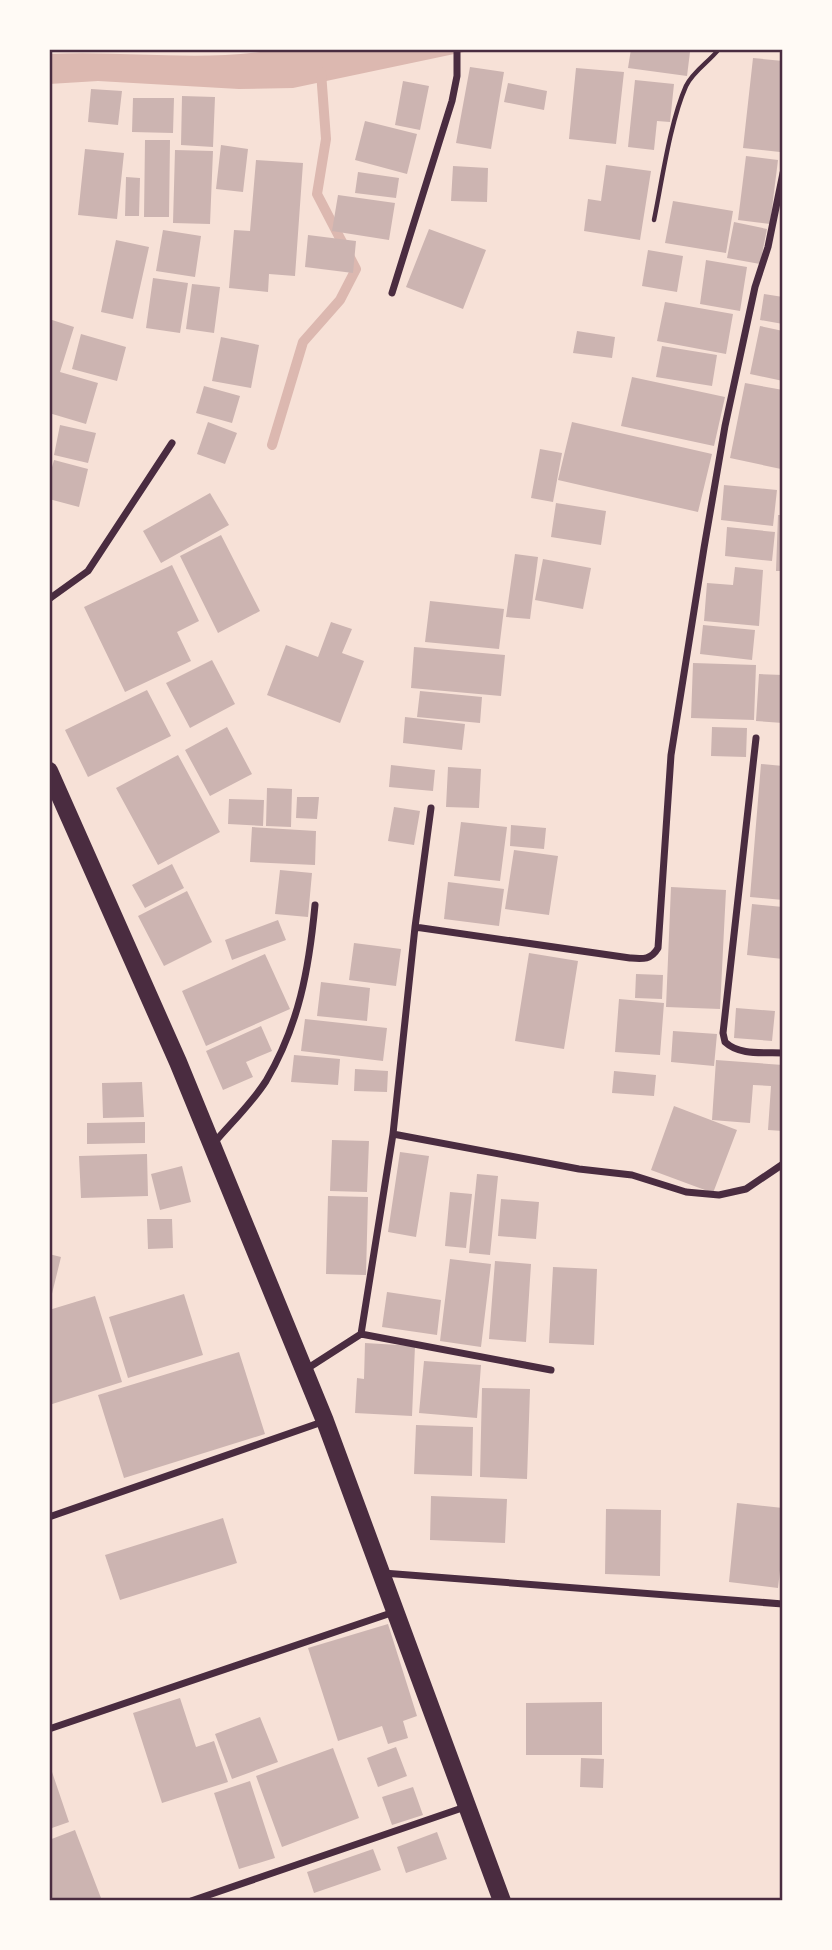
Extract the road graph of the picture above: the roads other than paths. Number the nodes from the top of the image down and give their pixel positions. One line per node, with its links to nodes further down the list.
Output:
1 (457, 49): 3 (street)
2 (783, 173): 10 (street)
3 (393, 293)
4 (172, 443): 5 (street)
5 (49, 600)
6 (757, 738): 11 (street)
7 (49, 771): 13 (main road)
8 (431, 808): 10 (street)
9 (315, 905): 13 (street)
10 (415, 927): 12 (street)
11 (783, 1053)
12 (393, 1134): 14 (street); 15 (street)
13 (212, 1147): 16 (main road)
14 (783, 1164)
15 (360, 1334): 16 (street); 17 (street)
16 (305, 1370): 18 (main road)
17 (551, 1370)
18 (326, 1421): 19 (street); 20 (main road)
19 (49, 1517)
20 (382, 1573): 21 (street); 22 (main road)
21 (783, 1604)
22 (395, 1611): 23 (street); 24 (main road)
23 (49, 1729)
24 (466, 1806): 25 (street); 26 (main road)
25 (191, 1901)
26 (502, 1901)

